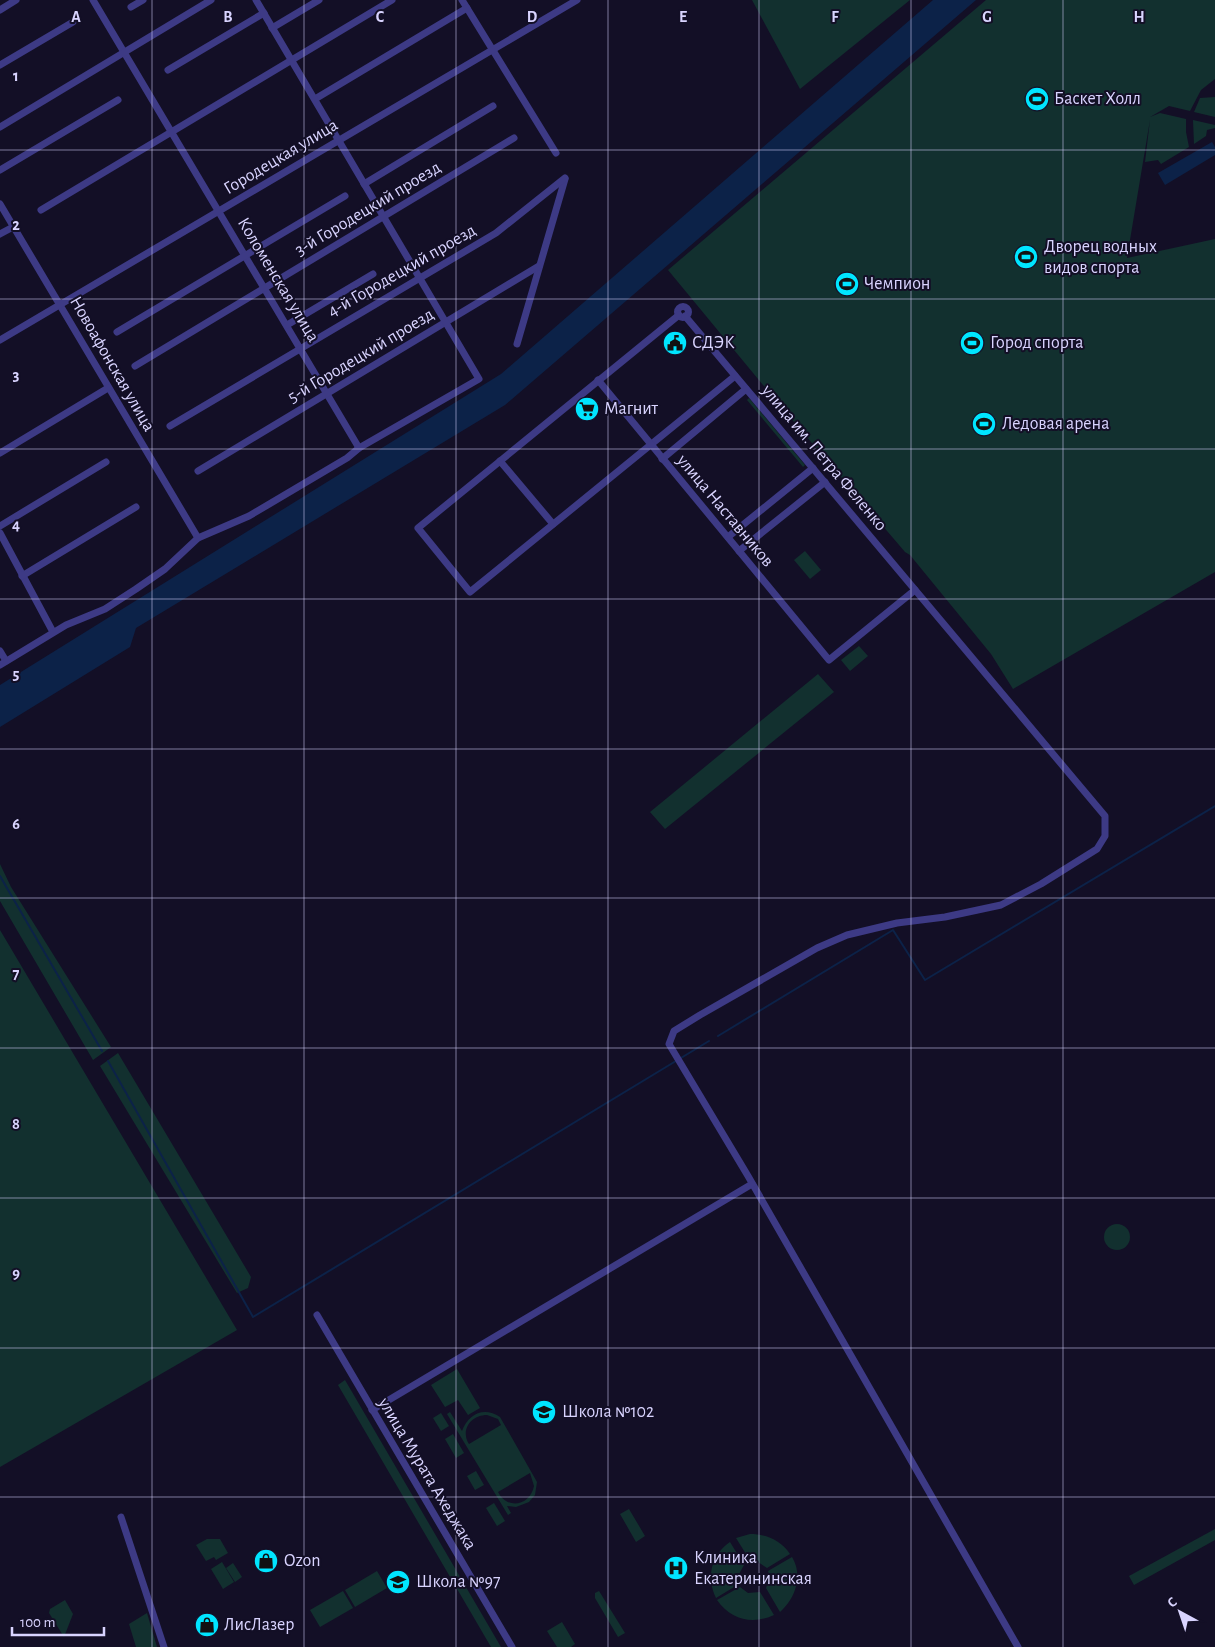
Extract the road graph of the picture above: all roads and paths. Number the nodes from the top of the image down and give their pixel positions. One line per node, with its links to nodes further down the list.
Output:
1 (16, 0): 12 (street)
2 (94, 0): 17 (street, Коломенская улица)
3 (143, 0): 10 (street)
4 (211, 0): 17 (street)
5 (256, 0): 13 (street)
6 (319, 0): 15 (street)
7 (392, 0): 18 (street)
8 (462, 0): 11 (street)
9 (577, 0): 16 (street, Городецкая улица)
10 (131, 7)
11 (467, 8): 16 (street); 22 (street)
12 (0, 10)
13 (264, 13): 15 (street); 20 (street)
14 (73, 22): 19 (street)
15 (272, 28): 18 (street)
16 (492, 50): 27 (street, Городецкая улица); 28 (street)
17 (124, 52): 24 (street); 25 (street, Коломенская улица)
18 (292, 60): 22 (street); 25 (street)
19 (0, 65)
20 (168, 70)
21 (118, 100): 29 (street)
22 (315, 100): 27 (street)
23 (493, 106): 30 (street)
24 (0, 127)
25 (172, 130): 33 (street); 34 (street, Коломенская улица)
26 (514, 138): 35 (street, 3-й Городецкий проезд)
27 (339, 141): 30 (street); 34 (street, Городецкая улица)
28 (556, 152)
29 (0, 170)
30 (364, 184): 35 (street)
31 (346, 196): 38 (street)
32 (0, 204): 36 (street, Новоафонская улица)
33 (41, 210)
34 (220, 211): 38 (street, Коломенская улица); 43 (street, Городецкая улица)
35 (384, 217): 41 (street); 42 (street, 3-й Городецкий проезд)
36 (13, 227): 37 (street); 43 (street, Новоафонская улица)
37 (0, 234)
38 (247, 256): 42 (street, Коломенская улица); 46 (street)
39 (540, 266): 41 (street, 4-й Городецкий проезд); 44 (street, 5-й Городецкий проезд); 48 (street)
40 (373, 274): 45 (street)
41 (419, 277): 44 (street); 49 (street, 4-й Городецкий проезд)
42 (266, 288): 45 (street, Коломенская улица); 50 (street, 3-й Городецкий проезд)
43 (60, 305): 47 (street, Городецкая улица); 53 (street, Новоафонская улица)
44 (446, 323): 55 (street, 5-й Городецкий проезд); 58 (street)
45 (288, 325): 49 (street, Коломенская улица)
46 (118, 332)
47 (0, 340)
48 (517, 344)
49 (301, 347): 55 (street, Коломенская улица); 56 (street, 4-й Городецкий проезд)
50 (134, 366)
51 (734, 376): 52 (street, улица им. Петра Феленко); 54 (street, улица им. Петра Феленко); 57 (street)
52 (598, 380): 57 (street, улица Наставников); 61 (street)
53 (108, 388): 59 (street); 71 (street, Новоафонская улица)
54 (746, 389): 60 (street); 63 (street, улица им. Петра Феленко)
55 (326, 393): 58 (street, Коломенская улица); 64 (street, 5-й Городецкий проезд)
56 (170, 426)
57 (650, 445): 60 (street, улица Наставников); 67 (street)
58 (359, 448): 71 (street)
59 (0, 453)
60 (662, 458): 70 (street, улица Наставников)
61 (500, 461): 67 (street); 67 (street)
62 (106, 462): 68 (street)
63 (813, 468): 65 (street, улица им. Петра Феленко); 70 (street)
64 (198, 471)
65 (825, 482): 72 (street); 74 (street, улица им. Петра Феленко)
66 (136, 507): 73 (street)
67 (552, 524)
68 (0, 526)
69 (0, 533): 73 (street)
70 (728, 537): 72 (street, улица Наставников)
71 (198, 538): 75 (street)
72 (739, 551): 74 (street, улица Наставников)
73 (22, 576): 75 (street)
74 (915, 590): 78 (street, улица им. Петра Феленко)
75 (54, 632): 77 (street)
76 (0, 651): 77 (street)
77 (3, 663)
78 (752, 1184): 80 (street); 84 (street)
79 (317, 1315): 80 (street, улица Мурата Ахеджака)
80 (372, 1410): 83 (street, улица Мурата Ахеджака)
81 (121, 1517): 82 (street)
82 (164, 1647)
83 (512, 1647)
84 (1018, 1647)

